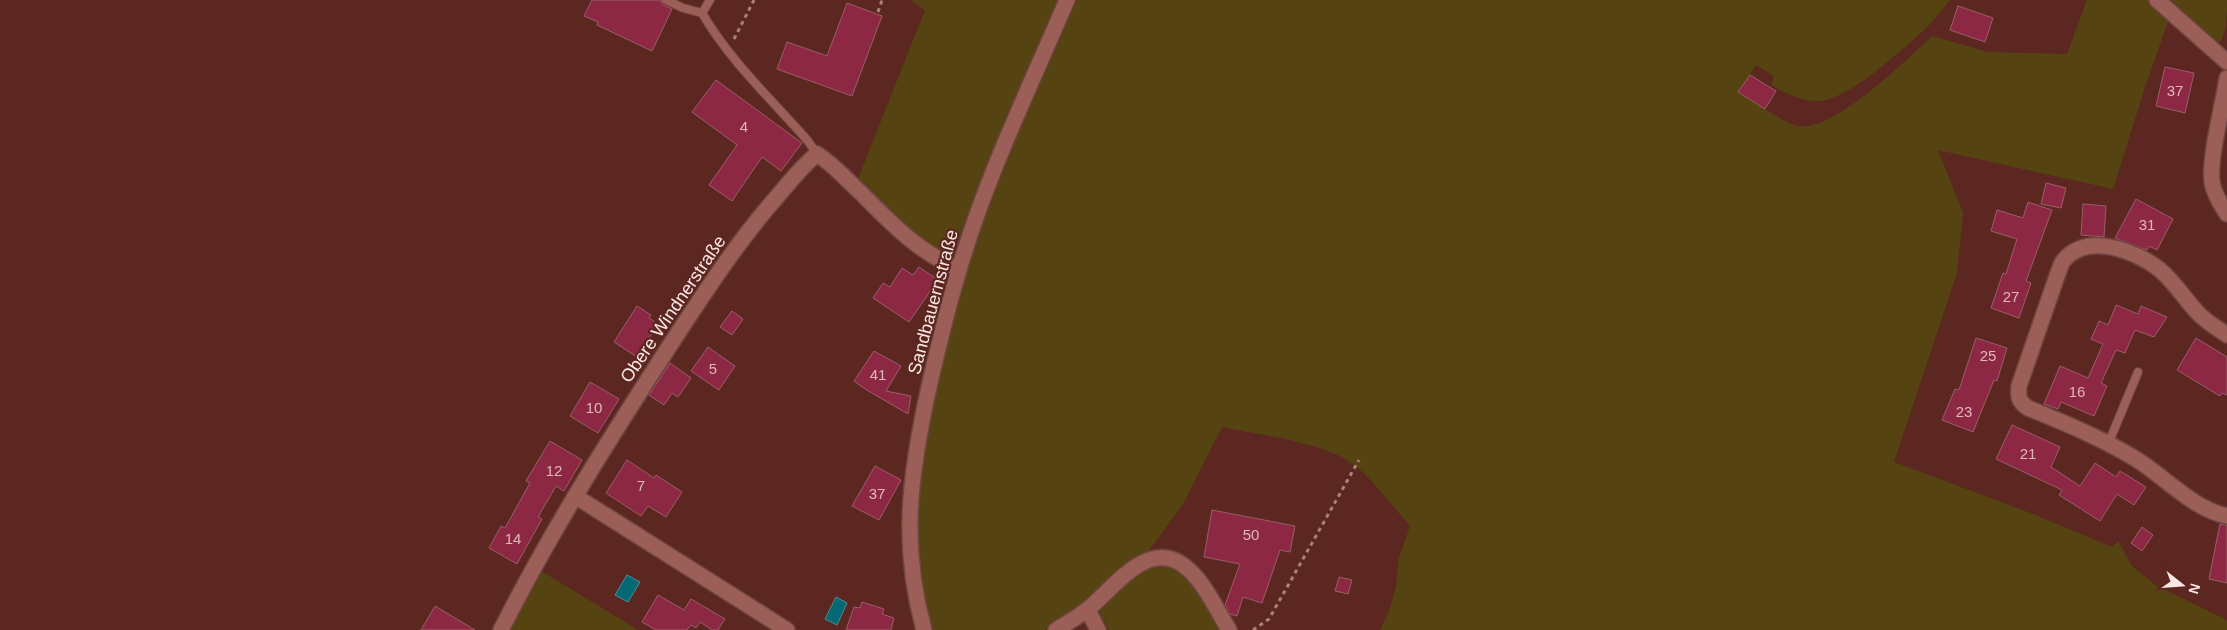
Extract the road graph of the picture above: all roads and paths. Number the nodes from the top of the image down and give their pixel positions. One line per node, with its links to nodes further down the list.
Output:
1 (666, 0): 8 (lane)
2 (710, 0): 8 (lane)
3 (754, 0): 9 (path)
4 (882, 0): 7 (path)
5 (1067, 0): 14 (street, Sandbauernstraße)
6 (2157, 0): 10 (street)
7 (878, 12)
8 (702, 14): 9 (lane)
9 (732, 57): 12 (lane)
10 (2227, 62)
11 (2227, 78): 13 (street)
12 (817, 154): 14 (street); 19 (street, Obere Windnerstraße)
13 (2227, 214)
14 (959, 269): 24 (street, Sandbauernstraße)
15 (2227, 335): 17 (street)
16 (2138, 372): 17 (lane)
17 (2109, 442): 20 (street)
18 (1360, 460): 28 (path)
19 (576, 496): 22 (street, Obere Windnerstraße); 23 (street)
20 (2227, 516)
21 (1088, 610): 25 (street); 26 (street); 27 (street)
22 (501, 630)
23 (787, 630)
24 (924, 630)
25 (1056, 630)
26 (1098, 630)
27 (1229, 630)
28 (1253, 630)

